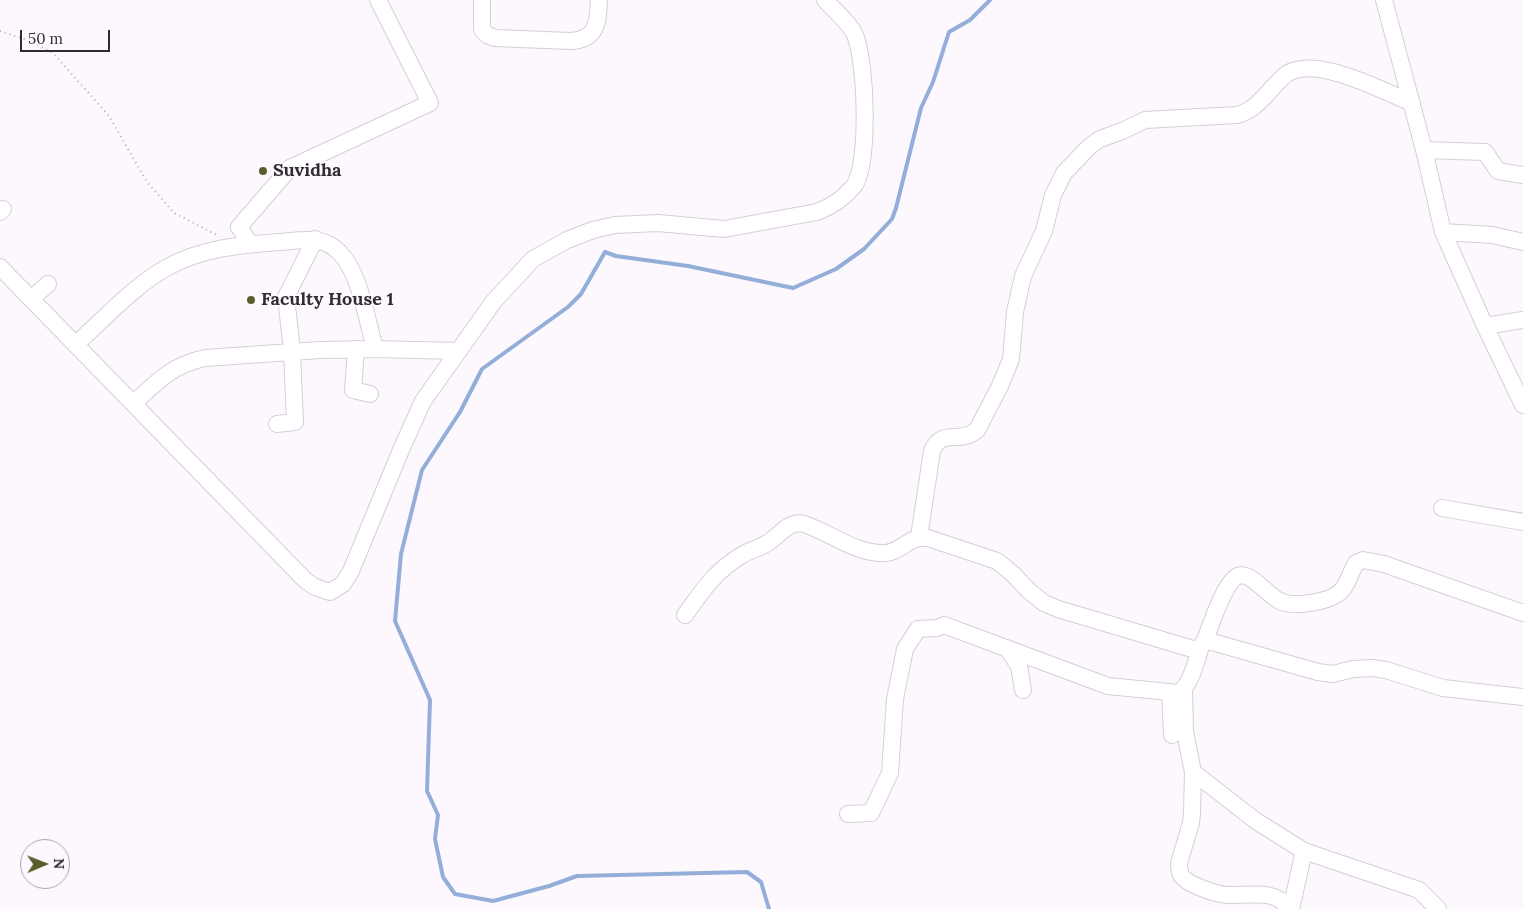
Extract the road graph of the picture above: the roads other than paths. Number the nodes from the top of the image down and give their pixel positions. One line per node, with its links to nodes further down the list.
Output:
1 (378, 0): 12 (street)
2 (482, 0): 3 (street)
3 (600, 0)
4 (825, 0): 21 (street)
5 (1384, 0): 6 (street)
6 (1412, 103): 7 (street); 29 (street)
7 (1424, 150): 8 (street); 9 (street)
8 (1523, 175)
9 (1443, 232): 11 (street); 17 (street)
10 (315, 239): 12 (street); 20 (street); 22 (street)
11 (1523, 242)
12 (243, 245): 18 (street)
13 (0, 267): 15 (street)
14 (48, 284): 15 (street)
15 (31, 299): 18 (street)
16 (1523, 320): 17 (street)
17 (1485, 326): 25 (street)
18 (76, 344): 24 (street)
19 (356, 349): 20 (street); 22 (street); 23 (street)
20 (375, 349): 21 (street)
21 (459, 350): 24 (street)
22 (292, 351): 24 (street); 26 (street)
23 (370, 394)
24 (134, 403)
25 (1523, 405)
26 (277, 424)
27 (1442, 508): 28 (street)
28 (1523, 522)
29 (919, 537): 31 (street); 32 (street)
30 (1523, 613): 32 (street)
31 (685, 615)
32 (1203, 643): 35 (street); 36 (street)
33 (1007, 648): 34 (street); 35 (street); 39 (street)
34 (1023, 690)
35 (1177, 691): 37 (street); 38 (street)
36 (1523, 697)
37 (1172, 735)
38 (1193, 772): 40 (street); 41 (street)
39 (848, 814)
40 (1304, 852): 41 (street); 42 (street)
41 (1290, 909)
42 (1438, 909)

